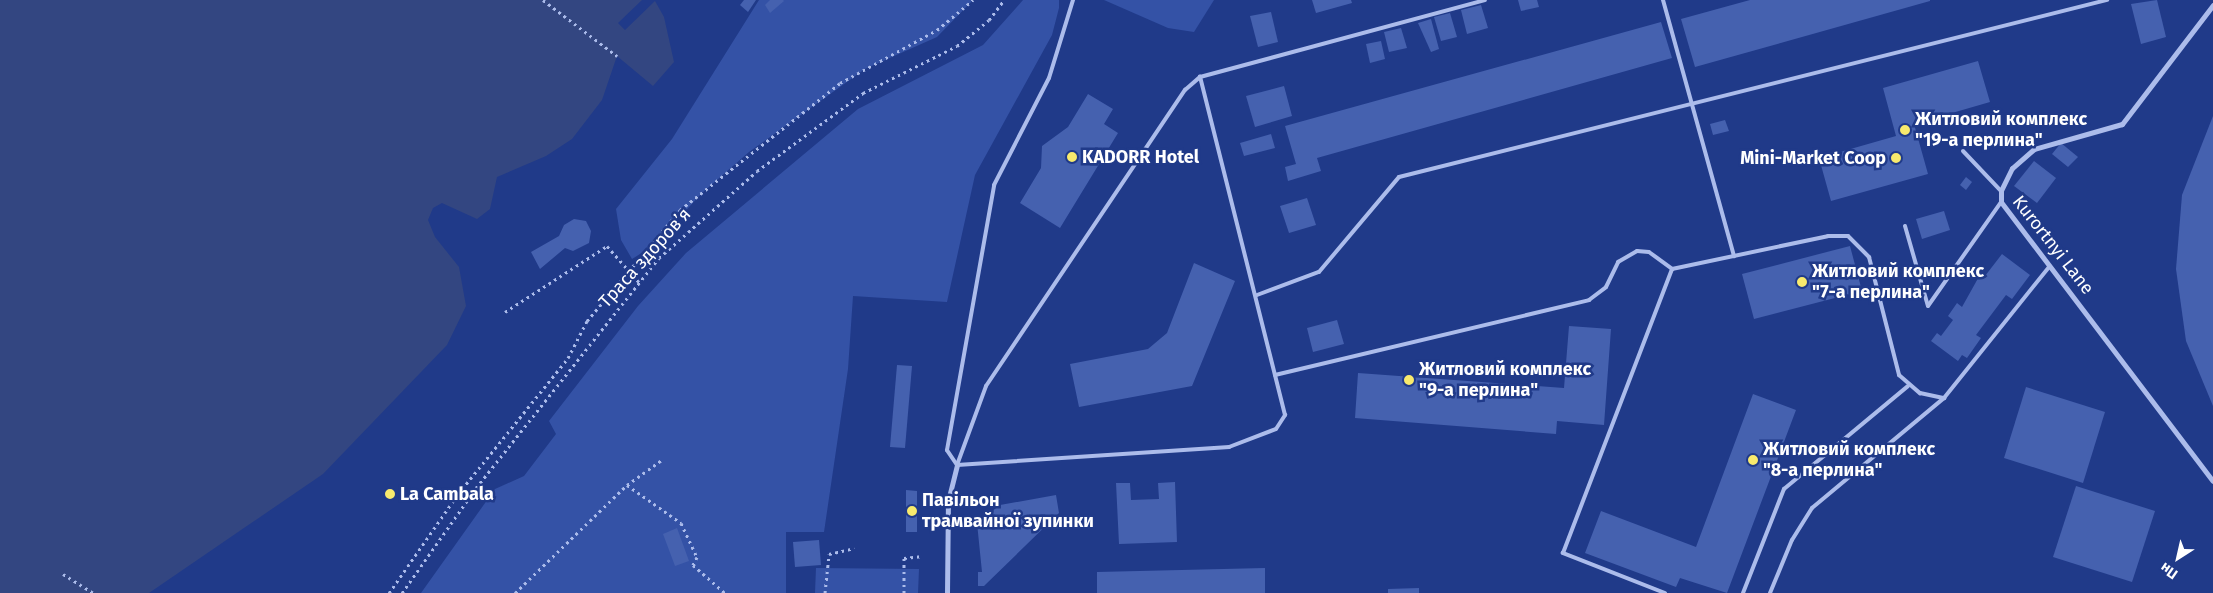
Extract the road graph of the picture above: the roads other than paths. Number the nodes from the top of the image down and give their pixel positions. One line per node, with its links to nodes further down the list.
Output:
1 (1073, 0): 19 (lane)
2 (1485, 0): 6 (lane)
3 (1663, 0): 7 (lane)
4 (2106, 0): 7 (lane)
5 (2213, 4): 9 (street, Kurortnyi Lane)
6 (1200, 76): 15 (lane); 19 (lane)
7 (1691, 101): 12 (lane); 15 (lane)
8 (1963, 151): 9 (lane)
9 (2001, 191): 10 (street, Kurortnyi Lane)
10 (2001, 202): 11 (lane); 13 (street, Kurortnyi Lane)
11 (1905, 226)
12 (1734, 256): 14 (lane); 17 (lane)
13 (2049, 267): 18 (lane); 20 (street, Kurortnyi Lane)
14 (1672, 269): 16 (lane); 22 (lane)
15 (1257, 295): 16 (lane)
16 (1275, 375): 19 (lane)
17 (1908, 386): 18 (lane); 23 (lane)
18 (1944, 398): 24 (lane)
19 (957, 465): 21 (street)
20 (2213, 481)
21 (948, 593)
22 (1665, 593)
23 (1743, 593)
24 (1770, 593)

